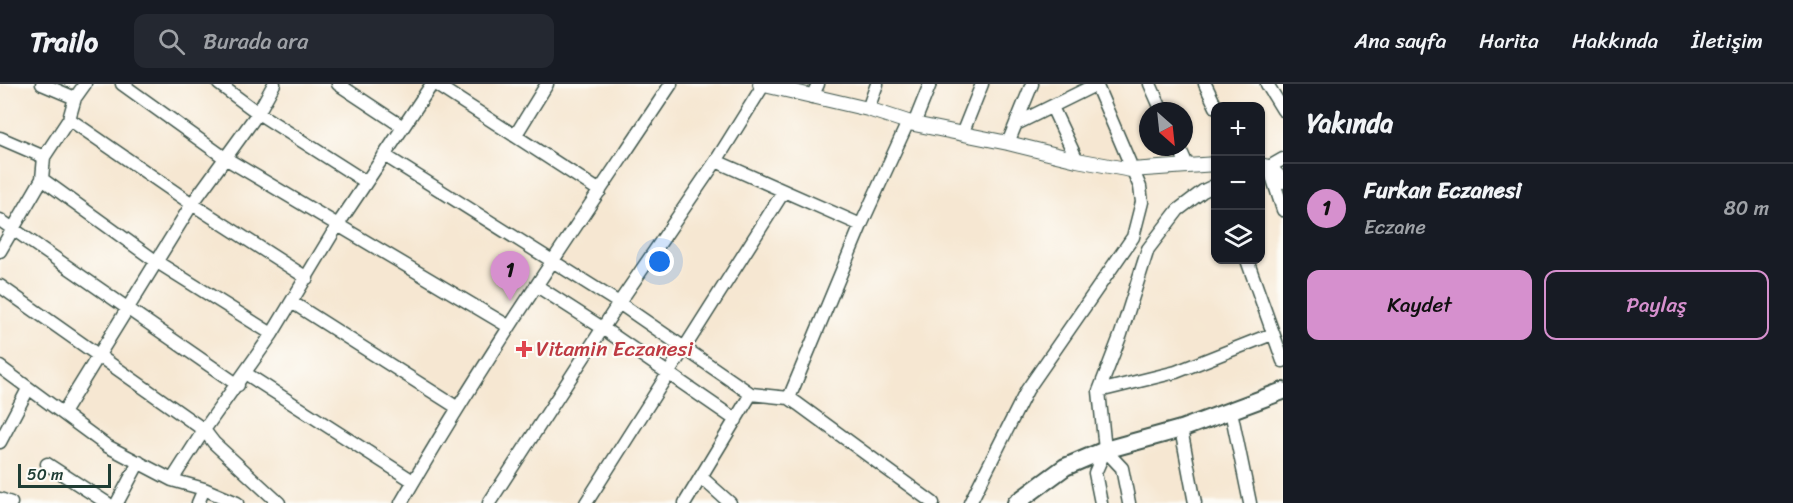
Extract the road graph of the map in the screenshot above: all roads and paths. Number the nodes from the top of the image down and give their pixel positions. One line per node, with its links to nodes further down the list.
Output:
1 (42, 84): 20 (street)
2 (85, 84): 20 (street)
3 (122, 84): 38 (street)
4 (219, 84): 26 (street)
5 (274, 84): 26 (street)
6 (338, 84): 30 (street)
7 (434, 84): 30 (street); 32 (street)
8 (547, 84): 32 (street)
9 (671, 84): 50 (street)
10 (763, 84): 19 (street); 41 (street)
11 (877, 84): 24 (street)
12 (930, 84): 28 (street)
13 (982, 84): 31 (street)
14 (1032, 84): 29 (street)
15 (1097, 84): 23 (street); 45 (street)
16 (1150, 84): 21 (street)
17 (1205, 84): 22 (street)
18 (1267, 84): 25 (street)
19 (815, 90): 24 (street)
20 (75, 98): 27 (street)
21 (1158, 102)
22 (1213, 102)
23 (1052, 107): 29 (street); 40 (street)
24 (868, 109): 28 (street)
25 (1283, 110)
26 (258, 113): 38 (street); 48 (street)
27 (69, 119): 37 (street); 52 (street)
28 (911, 123): 31 (street); 55 (street)
29 (1016, 124): 34 (street)
30 (403, 127): 35 (street)
31 (962, 134): 34 (street)
32 (515, 136): 50 (street)
33 (0, 138): 37 (street)
34 (1008, 143): 40 (street)
35 (384, 155): 48 (street); 60 (street)
36 (1183, 156): 43 (street)
37 (44, 157): 46 (street)
38 (225, 158): 52 (street); 56 (street)
39 (1283, 159): 44 (street)
40 (1077, 160): 45 (street)
41 (716, 161): 51 (street); 66 (street)
42 (1211, 164): 43 (street)
43 (1187, 165): 45 (street)
44 (1265, 166): 47 (street); 53 (street)
45 (1131, 170): 111 (street)
46 (42, 179): 57 (street); 59 (street)
47 (1283, 181)
48 (366, 182): 56 (street)
49 (1211, 187): 80 (street)
50 (600, 191): 60 (street)
51 (784, 191): 55 (street); 72 (street)
52 (192, 204): 59 (street); 62 (street)
53 (1283, 210)
54 (0, 220): 57 (street)
55 (861, 225): 83 (street)
56 (338, 226): 62 (street); 68 (street)
57 (13, 229): 58 (street); 67 (street)
58 (0, 251)
59 (157, 261): 67 (street); 70 (street)
60 (553, 261): 64 (street); 66 (street)
61 (1248, 264): 71 (street)
62 (307, 278): 65 (street)
63 (0, 286): 73 (street)
64 (537, 286): 68 (street); 69 (street)
65 (293, 303): 70 (street); 84 (street)
66 (619, 303): 69 (street); 72 (street)
67 (127, 309): 73 (street); 78 (street)
68 (508, 327): 84 (street)
69 (604, 329): 76 (street); 106 (street)
70 (273, 334): 77 (street)
71 (1272, 334): 74 (street); 80 (street)
72 (683, 347): 76 (street); 82 (street)
73 (98, 357): 86 (street); 89 (street)
74 (1283, 361)
75 (0, 367): 79 (street)
76 (669, 373): 87 (street); 107 (street)
77 (245, 374): 78 (street); 96 (street)
78 (238, 384): 89 (street)
79 (28, 389): 86 (street); 90 (street)
80 (1099, 391): 91 (street)
81 (1283, 391): 85 (main road)
82 (751, 394): 83 (street); 87 (street)
83 (789, 398): 110 (street)
84 (458, 408): 96 (street)
85 (1231, 411): 88 (main road); 116 (street)
86 (63, 413): 92 (street)
87 (736, 420): 94 (street)
88 (1180, 429): 91 (main road); 115 (street)
89 (204, 430): 95 (street); 104 (street)
90 (0, 442)
91 (1105, 450): 112 (main road); 113 (street); 114 (street)
92 (139, 462): 95 (street); 101 (street)
93 (47, 464): 100 (street)
94 (701, 477): 108 (street); 109 (street)
95 (172, 480): 97 (street)
96 (414, 481): 105 (street)
97 (204, 489): 102 (street); 103 (street)
98 (0, 499): 99 (street)
99 (11, 503)
100 (107, 503)
101 (117, 503)
102 (198, 503)
103 (237, 503)
104 (279, 503)
105 (401, 503)
106 (489, 503)
107 (586, 503)
108 (684, 503)
109 (730, 503)
110 (933, 503)
111 (970, 503)
112 (1016, 503)
113 (1101, 503)
114 (1129, 503)
115 (1195, 503)
116 (1250, 503)

